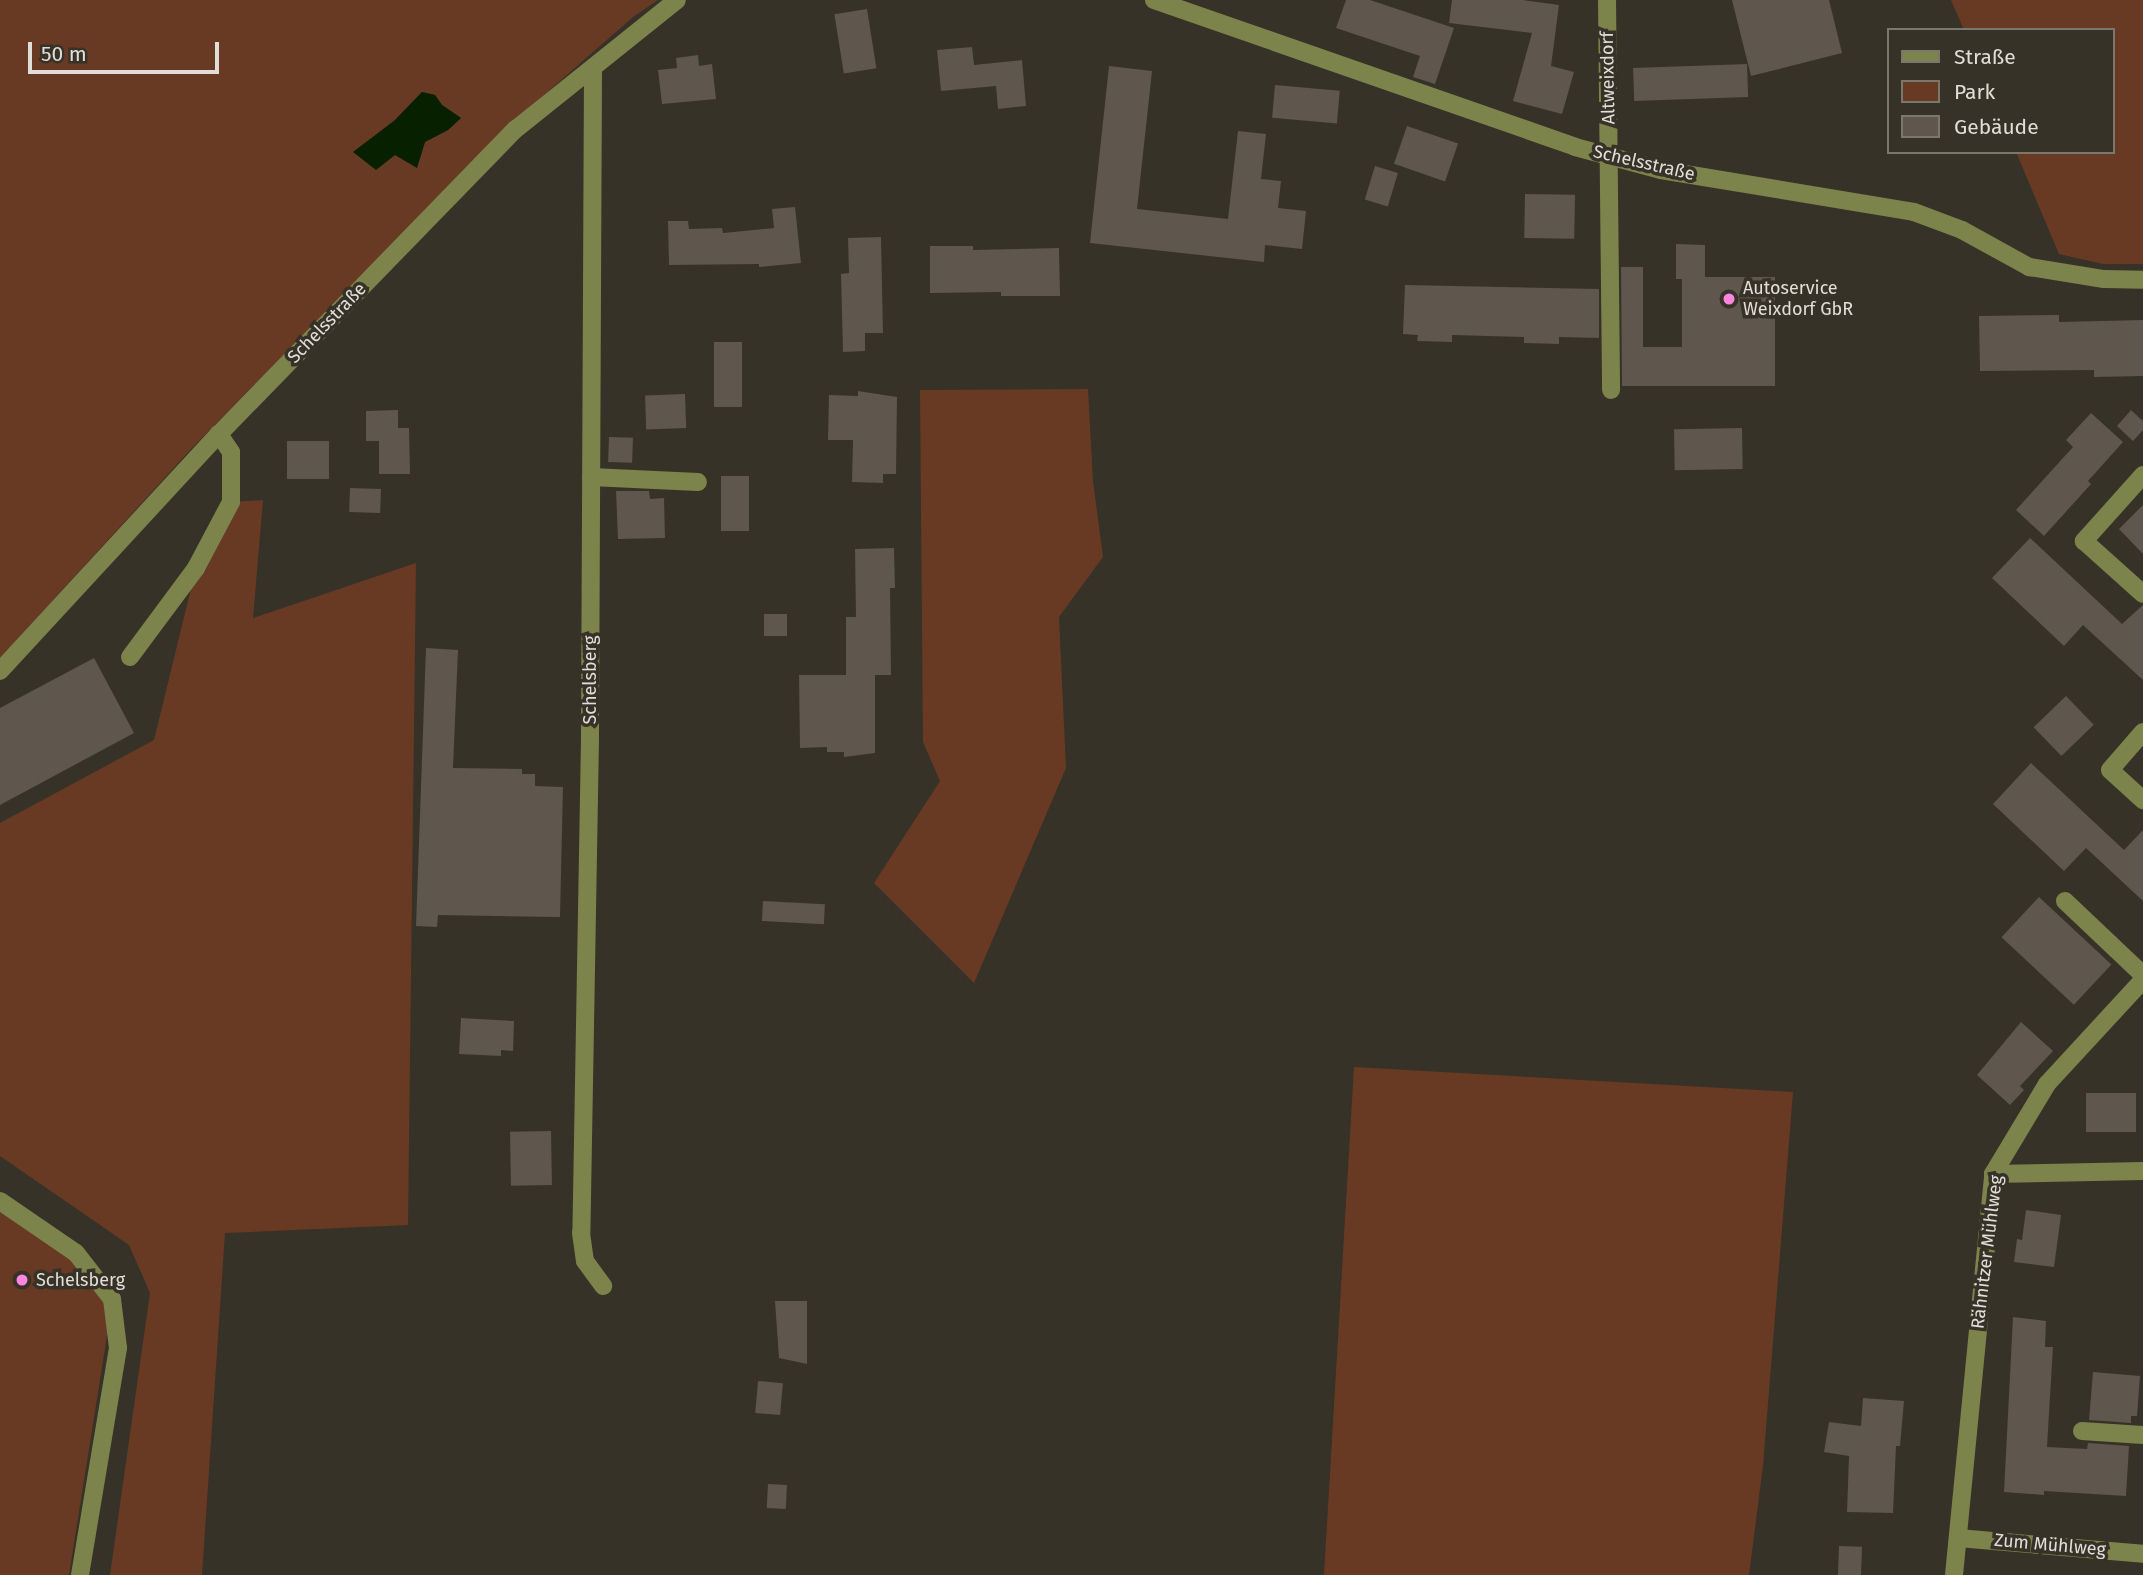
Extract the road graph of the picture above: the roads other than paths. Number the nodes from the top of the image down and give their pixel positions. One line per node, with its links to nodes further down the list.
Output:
1 (677, 0): 4 (street, Schelsstraße)
2 (1154, 0): 5 (street, Schelsstraße)
3 (1607, 0): 5 (street, Altweixdorf)
4 (593, 69): 8 (street, Schelsstraße); 10 (street, Schelsberg)
5 (1609, 156): 6 (street, Schelsstraße); 7 (street, Altweixdorf)
6 (2143, 280)
7 (1611, 390)
8 (219, 434): 13 (street); 14 (street, Schelsstraße)
9 (2143, 475): 12 (street)
10 (591, 477): 11 (street); 22 (street, Schelsberg)
11 (698, 482)
12 (2143, 594)
13 (130, 657)
14 (0, 671)
15 (2143, 732): 16 (street)
16 (2143, 800)
17 (2065, 901): 18 (street)
18 (2143, 977): 20 (street, Rähnitzer Mühlweg)
19 (2143, 1171): 20 (street)
20 (1993, 1174): 25 (street, Rähnitzer Mühlweg)
21 (0, 1201): 28 (street)
22 (603, 1286)
23 (2082, 1431): 24 (street)
24 (2143, 1435)
25 (1958, 1538): 27 (street, Zum Mühlweg); 29 (street, Rähnitzer Mühlweg)
26 (2143, 1548): 27 (street, Zum Mühlweg)
27 (2143, 1553)
28 (80, 1575)
29 (1954, 1575)

